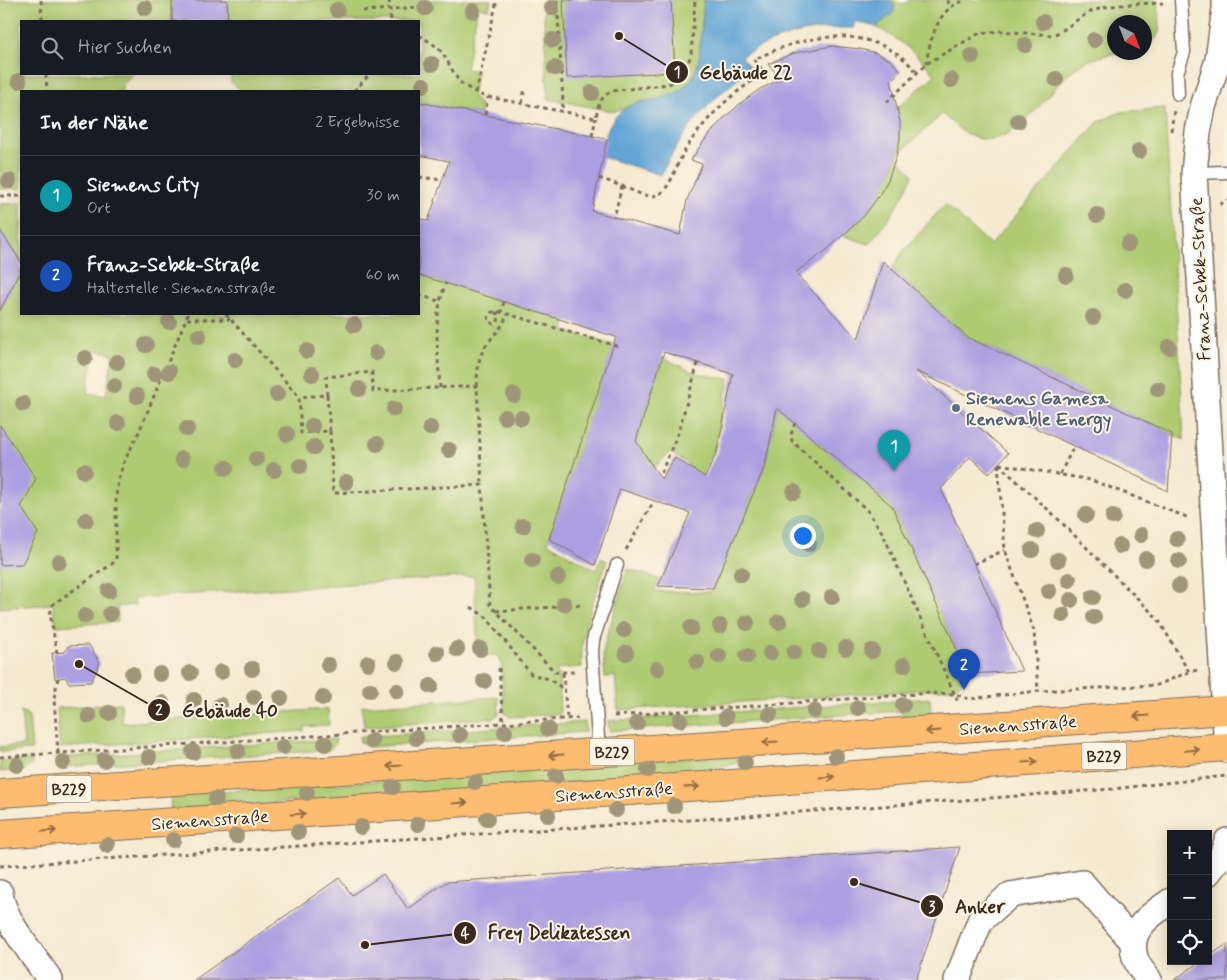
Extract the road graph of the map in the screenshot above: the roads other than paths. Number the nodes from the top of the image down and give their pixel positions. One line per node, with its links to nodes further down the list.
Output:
1 (1180, 0): 3 (lane)
2 (1225, 0): 5 (street, Franz-Sebek-Straße)
3 (1178, 94)
4 (1227, 172): 5 (lane)
5 (1194, 173): 7 (street, Franz-Sebek-Straße)
6 (617, 565): 9 (lane)
7 (1226, 710): 8 (street, Franz-Sebek-Straße); 9 (main road, Siemensstraße / B229, one-way to 9)
8 (1227, 748): 11 (main road, Siemensstraße / B229, one-way to 8)
9 (599, 752): 10 (main road, Siemensstraße / B229, one-way to 10)
10 (0, 793)
11 (0, 834)
12 (1227, 841): 13 (street)
13 (1212, 868)
14 (0, 894): 17 (street)
15 (1167, 904): 16 (street)
16 (1133, 942): 18 (street); 19 (street)
17 (50, 980)
18 (957, 980)
19 (1149, 980)

